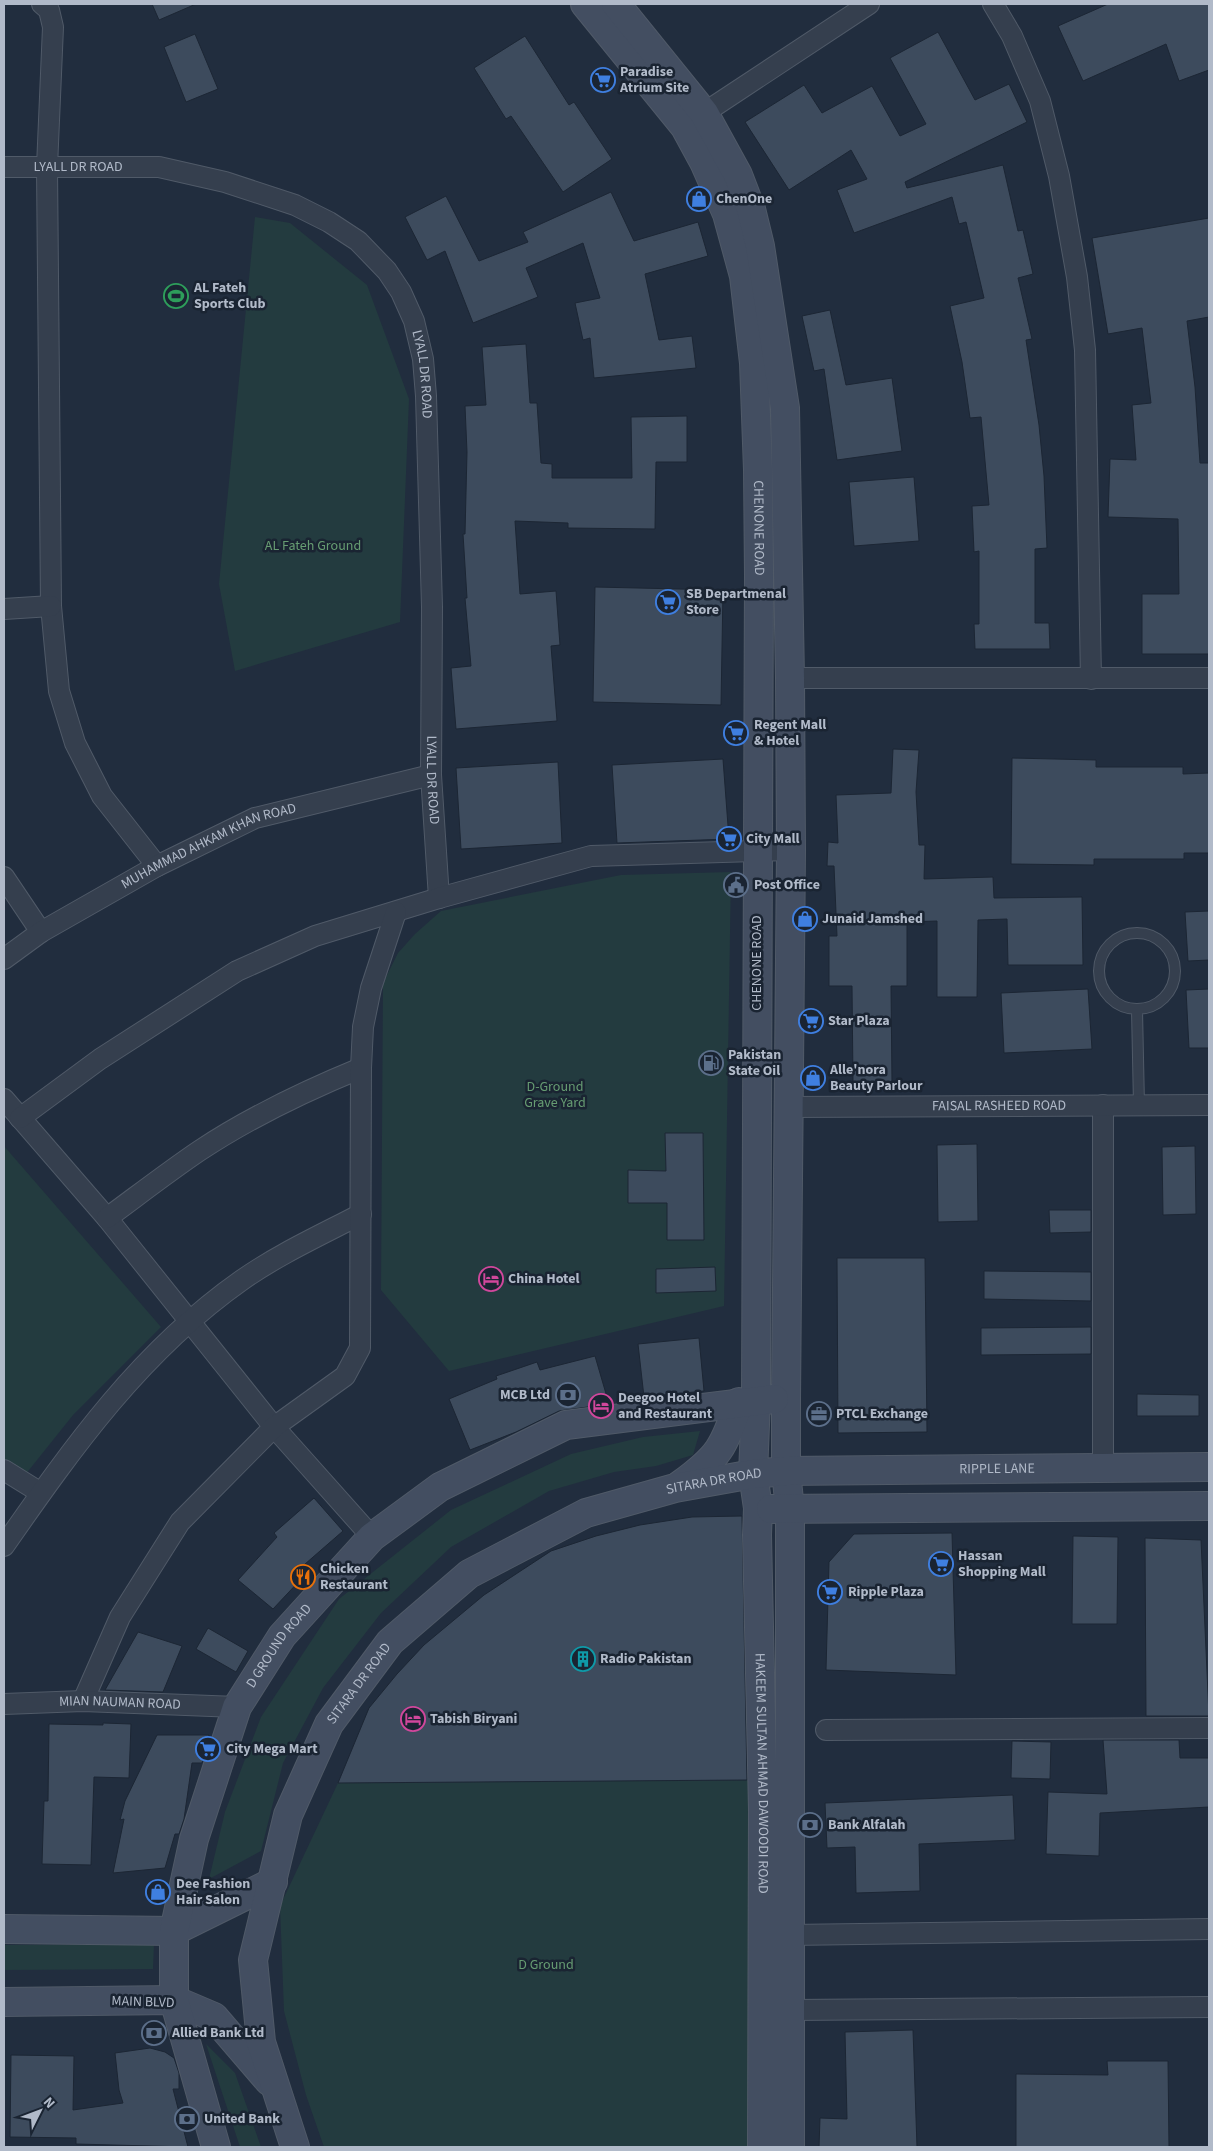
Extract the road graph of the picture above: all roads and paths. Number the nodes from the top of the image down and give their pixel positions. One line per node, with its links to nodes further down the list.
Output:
1 (42, 4): 8 (street)
2 (585, 4): 16 (street, CHENONE ROAD)
3 (616, 4): 6 (street, CHENONE ROAD)
4 (869, 4): 6 (street)
5 (993, 4): 13 (street)
6 (704, 113): 11 (street, CHENONE ROAD)
7 (4, 167): 8 (street, LYALL DR ROAD)
8 (47, 167): 9 (street); 14 (street, LYALL DR ROAD)
9 (51, 606): 10 (street); 17 (street)
10 (4, 609)
11 (790, 678): 13 (street); 15 (street, CHENONE ROAD)
12 (1209, 678): 13 (street)
13 (1090, 679)
14 (432, 775): 17 (street, MUHAMMAD AHKAM KHAN ROAD); 19 (street, LYALL DR ROAD)
15 (791, 850): 16 (street); 29 (street, CHENONE ROAD)
16 (758, 851): 19 (street); 35 (street, CHENONE ROAD)
17 (157, 866): 21 (street, MUHAMMAD AHKAM KHAN ROAD)
18 (4, 877): 21 (street)
19 (439, 898): 20 (street)
20 (396, 912): 24 (street); 30 (street)
21 (41, 932): 22 (street, MUHAMMAD AHKAM KHAN ROAD)
22 (4, 959)
23 (1137, 1010): 23 (lane); 27 (lane)
24 (361, 1068): 31 (street); 32 (street)
25 (4, 1100): 30 (street)
26 (1103, 1105): 27 (street, FAISAL RASHEED ROAD); 29 (street, FAISAL RASHEED ROAD); 37 (street)
27 (1139, 1105): 28 (street, FAISAL RASHEED ROAD)
28 (1209, 1105)
29 (788, 1107): 34 (street, CHENONE ROAD)
30 (20, 1118): 32 (street)
31 (361, 1214): 33 (street); 36 (street)
32 (107, 1218): 33 (street)
33 (190, 1322): 36 (street); 43 (street)
34 (786, 1398): 35 (street, D GROUND ROAD); 40 (street, CHENONE ROAD)
35 (748, 1401): 41 (street, HAKEEM SULTAN AHMAD DAWOODI ROAD); 42 (street); 47 (street, D GROUND ROAD)
36 (274, 1427): 47 (street); 49 (street)
37 (1103, 1467): 38 (street, RIPPLE LANE); 40 (street, RIPPLE LANE)
38 (1209, 1467)
39 (4, 1470): 43 (street)
40 (786, 1471): 41 (street, SITARA DR ROAD); 46 (street, HAKEEM SULTAN AHMAD DAWOODI ROAD)
41 (753, 1474): 42 (street, SITARA DR ROAD); 45 (street, HAKEEM SULTAN AHMAD DAWOODI ROAD)
42 (675, 1488): 54 (street, SITARA DR ROAD)
43 (41, 1493): 48 (street)
44 (1209, 1506): 46 (street)
45 (758, 1508): 46 (street); 66 (street, HAKEEM SULTAN AHMAD DAWOODI ROAD)
46 (790, 1510): 58 (street, HAKEEM SULTAN AHMAD DAWOODI ROAD)
47 (372, 1537): 51 (street, D GROUND ROAD)
48 (4, 1546)
49 (83, 1701): 50 (street, MIAN NAUMAN ROAD); 51 (street, MIAN NAUMAN ROAD)
50 (4, 1704)
51 (237, 1707): 57 (street, D GROUND ROAD)
52 (1209, 1728): 53 (street)
53 (826, 1730)
54 (273, 1882): 57 (street); 63 (street, SITARA DR ROAD)
55 (4, 1929): 57 (street)
56 (1209, 1929): 58 (street)
57 (174, 1931): 59 (street, D GROUND ROAD)
58 (790, 1935): 62 (street, HAKEEM SULTAN AHMAD DAWOODI ROAD)
59 (174, 2000): 60 (street, MAIN BLVD); 63 (street, MAIN BLVD); 64 (street, D GROUND ROAD)
60 (4, 2002)
61 (1209, 2007): 62 (street)
62 (792, 2010): 67 (street, HAKEEM SULTAN AHMAD DAWOODI ROAD)
63 (277, 2090): 65 (street, SITARA DR ROAD)
64 (216, 2147)
65 (295, 2147)
66 (762, 2147)
67 (790, 2147)

